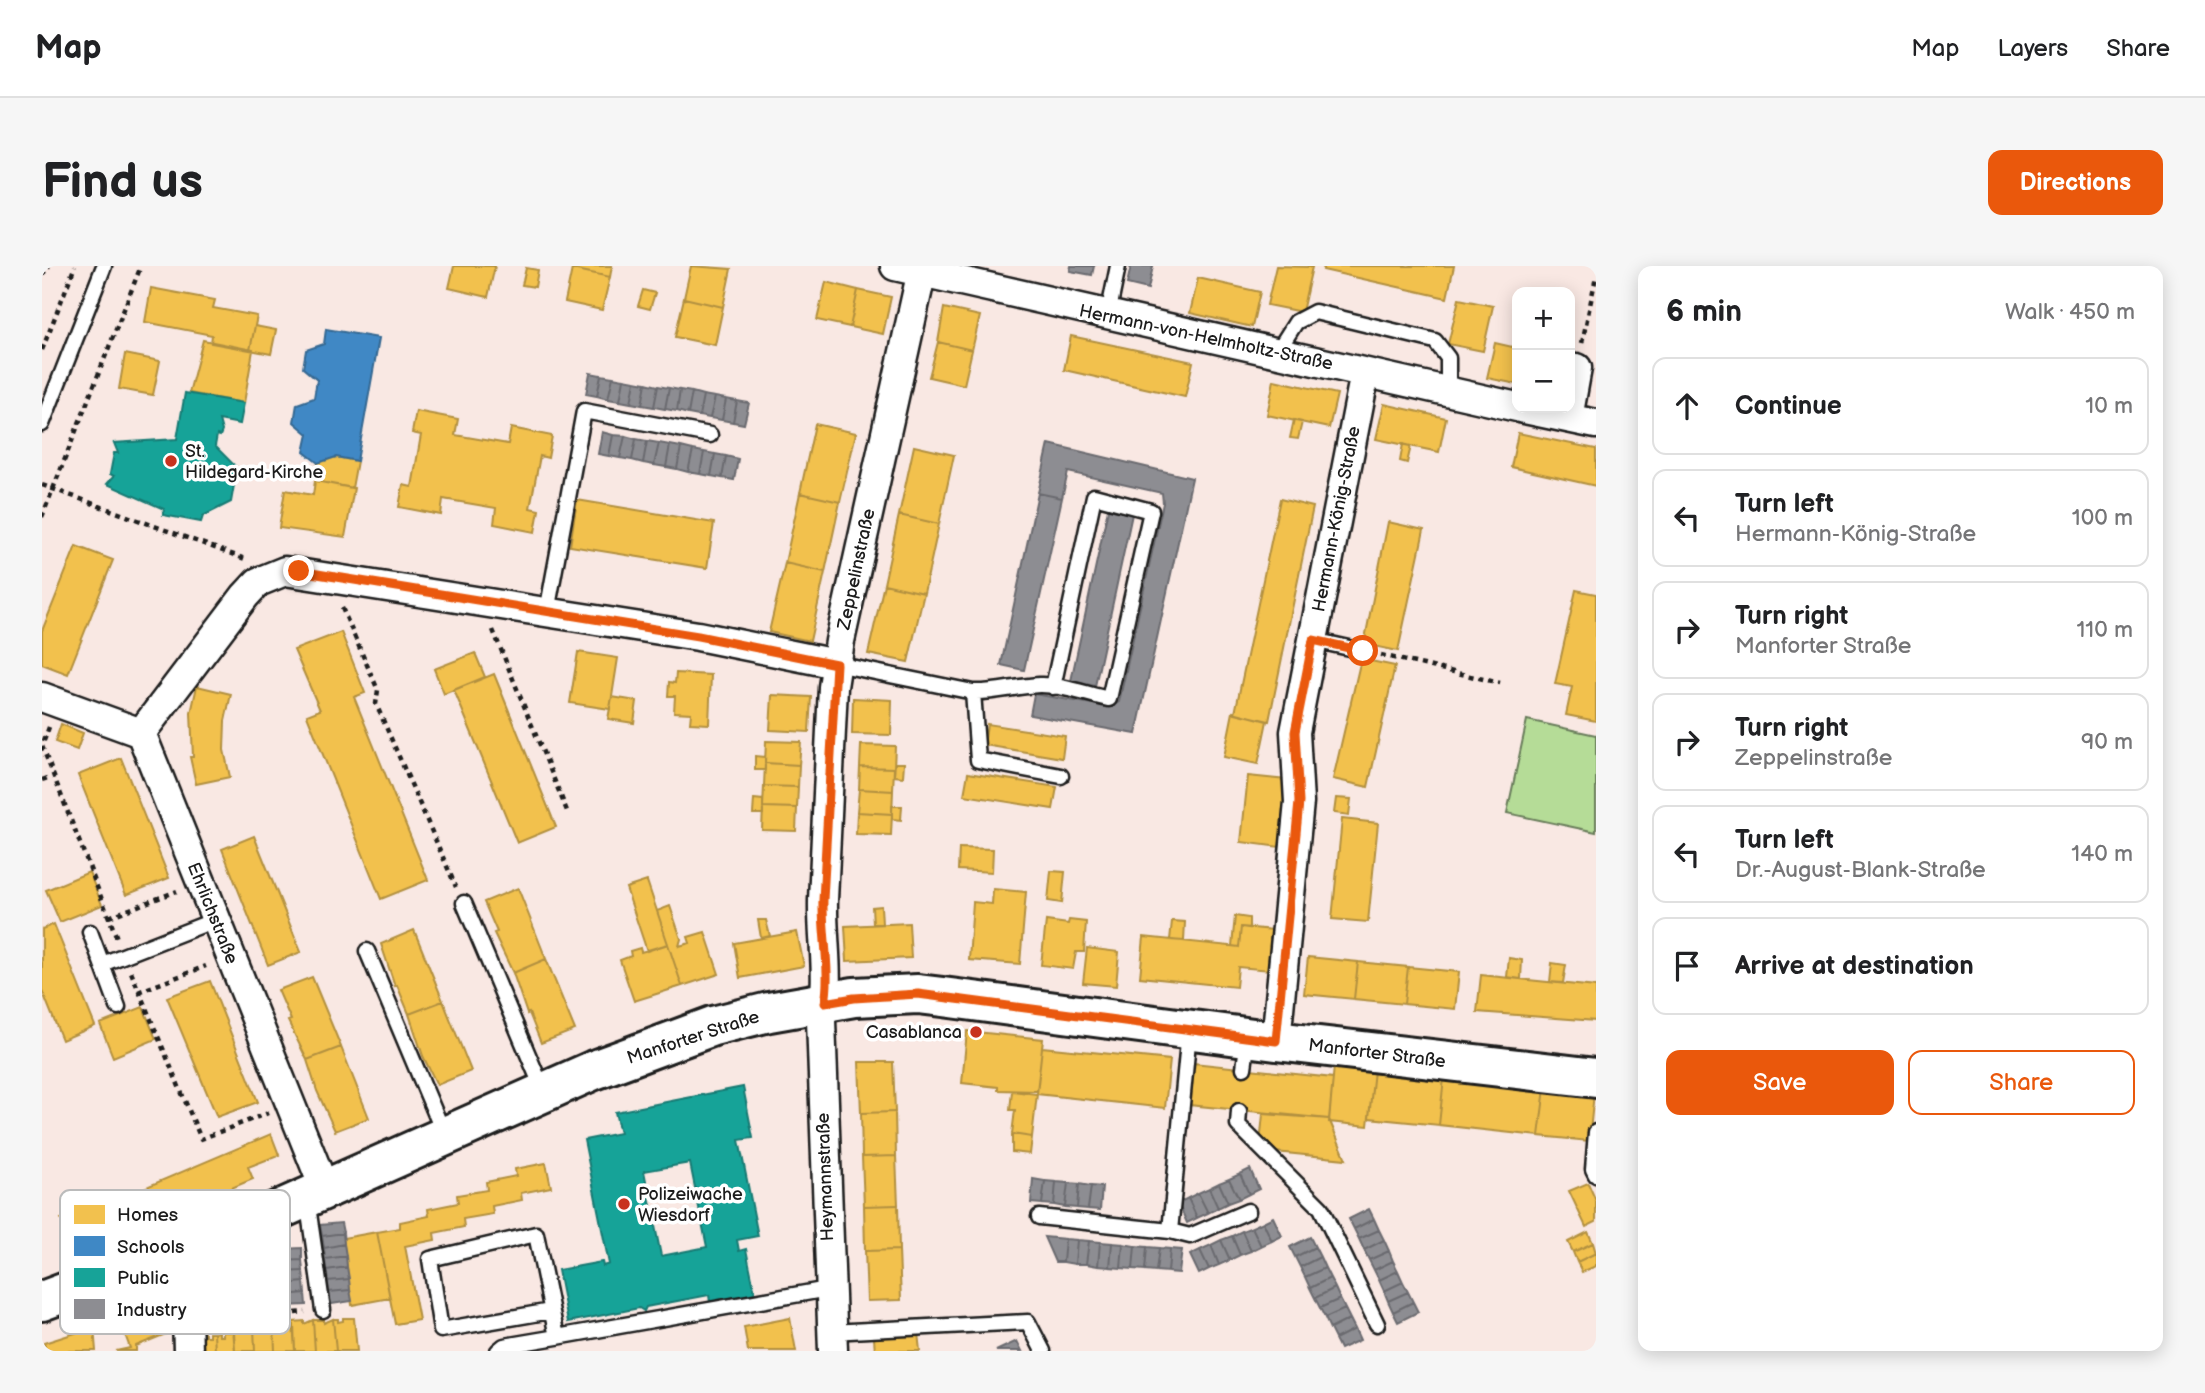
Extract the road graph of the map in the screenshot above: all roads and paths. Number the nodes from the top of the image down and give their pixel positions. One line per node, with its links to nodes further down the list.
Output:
1 (49, 266): 7 (path)
2 (75, 266): 10 (path)
3 (104, 266): 18 (lane)
4 (141, 266): 22 (path)
5 (1118, 266): 9 (lane)
6 (913, 268): 9 (street, Hermann-von-Helmholtz-Straße); 30 (street, Zeppelinstraße)
7 (42, 275)
8 (1596, 277): 12 (path)
9 (1108, 315): 11 (street, Hermann-von-Helmholtz-Straße)
10 (42, 349)
11 (1277, 352): 13 (street, Hermann-von-Helmholtz-Straße); 15 (lane)
12 (1577, 368): 14 (street)
13 (1365, 373): 15 (street, Hermann-von-Helmholtz-Straße); 28 (street, Hermann-König-Straße)
14 (1575, 379)
15 (1448, 391): 16 (street, Hermann-von-Helmholtz-Straße)
16 (1512, 406)
17 (1573, 413): 19 (street, Hermann-von-Helmholtz-Straße)
18 (42, 424)
19 (1596, 424)
20 (710, 435): 27 (lane)
21 (42, 485): 22 (path)
22 (52, 489): 23 (path); 24 (path)
23 (42, 517)
24 (271, 574): 25 (street); 35 (street)
25 (328, 575): 26 (street); 41 (path)
26 (495, 604): 27 (street); 39 (path)
27 (547, 612): 30 (street)
28 (1313, 640): 29 (lane); 53 (street, Hermann-König-Straße)
29 (1363, 651): 31 (path)
30 (836, 664): 33 (lane); 50 (street, Zeppelinstraße)
31 (1500, 683)
32 (1053, 687): 32 (lane); 33 (lane)
33 (972, 692): 37 (lane)
34 (50, 700): 35 (street); 36 (path)
35 (141, 733): 40 (street, Ehrlichstraße)
36 (53, 776): 38 (path); 42 (path)
37 (1061, 776)
38 (42, 780)
39 (567, 811)
40 (200, 882): 42 (path); 43 (street, Ehrlichstraße)
41 (464, 903): 55 (lane)
42 (109, 917): 46 (path)
43 (215, 920): 46 (lane); 47 (street, Ehrlichstraße)
44 (90, 932): 48 (lane)
45 (367, 951): 59 (lane)
46 (124, 956): 48 (lane); 49 (path)
47 (230, 957): 49 (path); 56 (street, Ehrlichstraße)
48 (102, 964): 51 (lane)
49 (138, 992): 56 (path)
50 (825, 1003): 52 (street, Manforter Straße); 55 (street, Manforter Straße); 66 (street, Heymannstraße)
51 (118, 1007)
52 (1189, 1030): 53 (street, Manforter Straße); 65 (lane)
53 (1256, 1049): 54 (street, Manforter Straße)
54 (1596, 1078)
55 (545, 1095): 59 (street, Manforter Straße)
56 (290, 1104): 61 (street, Ehrlichstraße)
57 (1239, 1111): 72 (lane)
58 (1596, 1132): 60 (lane)
59 (445, 1136): 61 (street, Manforter Straße)
60 (1596, 1175)
61 (316, 1194): 62 (street, Manforter Straße); 69 (lane)
62 (290, 1205)
63 (1248, 1212): 65 (lane)
64 (1039, 1217): 65 (lane)
65 (1170, 1231)
66 (828, 1289): 73 (lane); 74 (street, Heymannstraße)
67 (60, 1294): 68 (street, Manforter Straße)
68 (42, 1301)
69 (323, 1310): 71 (path)
70 (551, 1311): 70 (lane); 73 (lane)
71 (290, 1314)
72 (1377, 1324)
73 (557, 1337): 75 (lane)
74 (831, 1341): 76 (lane)
75 (498, 1351)
76 (1043, 1351)

